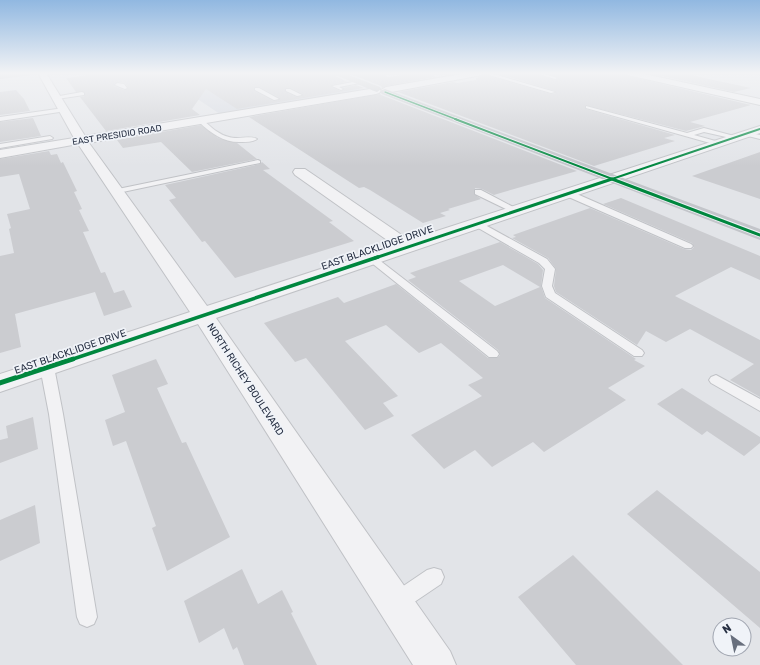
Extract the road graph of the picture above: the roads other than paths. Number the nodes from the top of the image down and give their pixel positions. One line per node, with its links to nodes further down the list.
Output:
1 (47, 104): 6 (lane)
2 (68, 104): 12 (street, NORTH RICHEY BOULEVARD)
3 (300, 104): 7 (street, EAST PRESIDIO ROAD)
4 (418, 104): 18 (street)
5 (588, 108): 9 (lane)
6 (0, 119)
7 (201, 121): 11 (lane); 12 (street, EAST PRESIDIO ROAD)
8 (750, 134): 9 (lane); 13 (street, EAST BLACKLIDGE DRIVE)
9 (686, 135): 13 (lane)
10 (50, 138): 14 (lane)
11 (254, 139)
12 (81, 140): 15 (street, EAST PRESIDIO ROAD); 19 (street, NORTH RICHEY BOULEVARD)
13 (717, 143): 18 (street, EAST BLACKLIDGE DRIVE)
14 (0, 146)
15 (0, 154)
16 (258, 162): 19 (lane)
17 (300, 172): 25 (street)
18 (612, 178): 21 (street, EAST BLACKLIDGE DRIVE); 24 (street)
19 (118, 191): 28 (street, NORTH RICHEY BOULEVARD)
20 (478, 192): 22 (lane)
21 (567, 193): 22 (street, EAST BLACKLIDGE DRIVE); 26 (lane)
22 (515, 210): 23 (street, EAST BLACKLIDGE DRIVE)
23 (476, 223): 25 (street, EAST BLACKLIDGE DRIVE); 29 (lane)
24 (760, 235)
25 (406, 246): 27 (street, EAST BLACKLIDGE DRIVE)
26 (688, 246)
27 (371, 258): 28 (street, EAST BLACKLIDGE DRIVE); 30 (lane)
28 (203, 315): 31 (street, EAST BLACKLIDGE DRIVE); 36 (street, NORTH RICHEY BOULEVARD)
29 (638, 353)
30 (493, 354)
31 (47, 367): 33 (street, EAST BLACKLIDGE DRIVE); 37 (lane)
32 (716, 380): 34 (lane)
33 (0, 383)
34 (760, 406)
35 (434, 577): 36 (lane)
36 (395, 604): 38 (street, NORTH RICHEY BOULEVARD)
37 (87, 617)
38 (436, 665)

